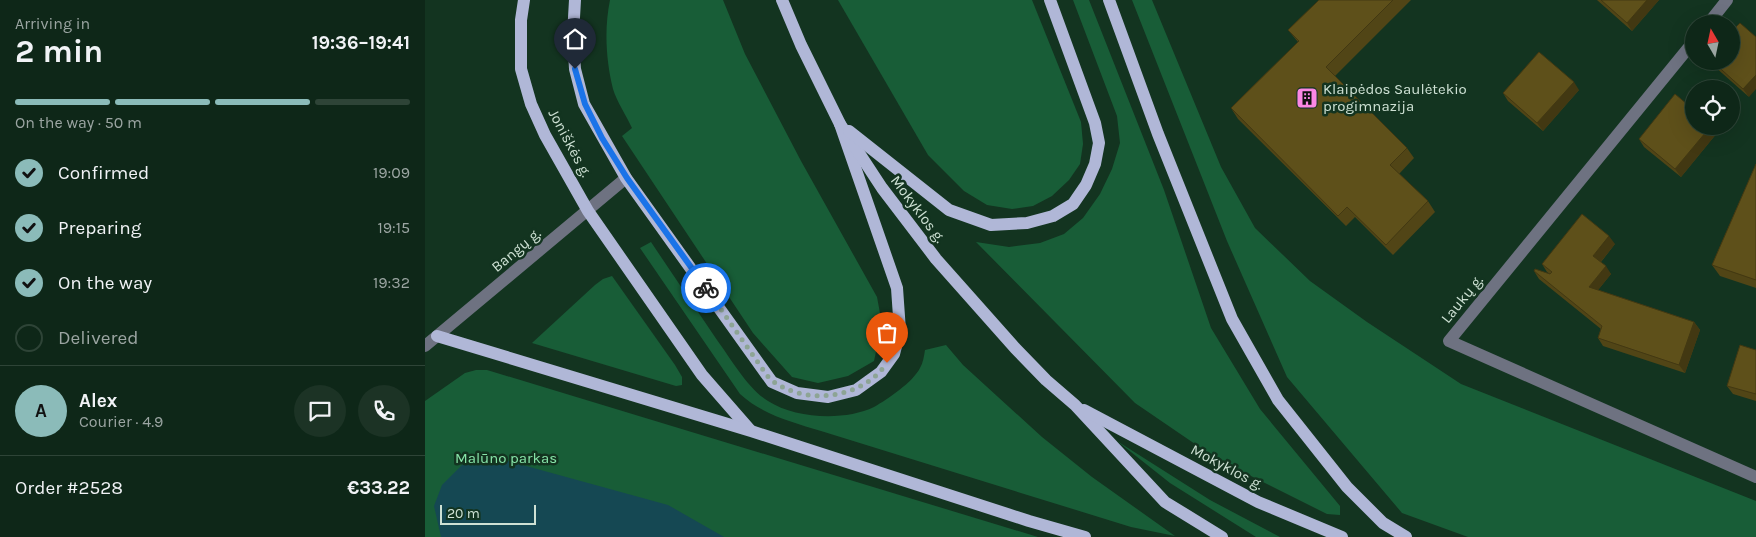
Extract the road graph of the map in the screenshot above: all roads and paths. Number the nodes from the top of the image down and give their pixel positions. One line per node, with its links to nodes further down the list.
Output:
1 (523, 0): 11 (main road, Joniškės g.)
2 (575, 0): 10 (main road, Joniškės g.)
3 (782, 0): 9 (main road, Mokyklos g.)
4 (1050, 0): 9 (main road)
5 (1109, 0): 20 (main road)
6 (1727, 0): 7 (street)
7 (1715, 15)
8 (1685, 52): 16 (street, Laukų g.)
9 (840, 124): 10 (main road, Joniškės g.); 14 (main road, Mokyklos g.)
10 (627, 178): 11 (street, Bangų g.)
11 (588, 211): 12 (street, Bangų g.); 15 (main road, Joniškės g.)
12 (437, 336): 13 (street, Bangų g.); 15 (main road)
13 (425, 346)
14 (1075, 405): 18 (main road, Mokyklos g.); 19 (main road, Mokyklos g.)
15 (751, 431): 17 (main road)
16 (1756, 477)
17 (1085, 537)
18 (1222, 537)
19 (1342, 537)
20 (1406, 537)

